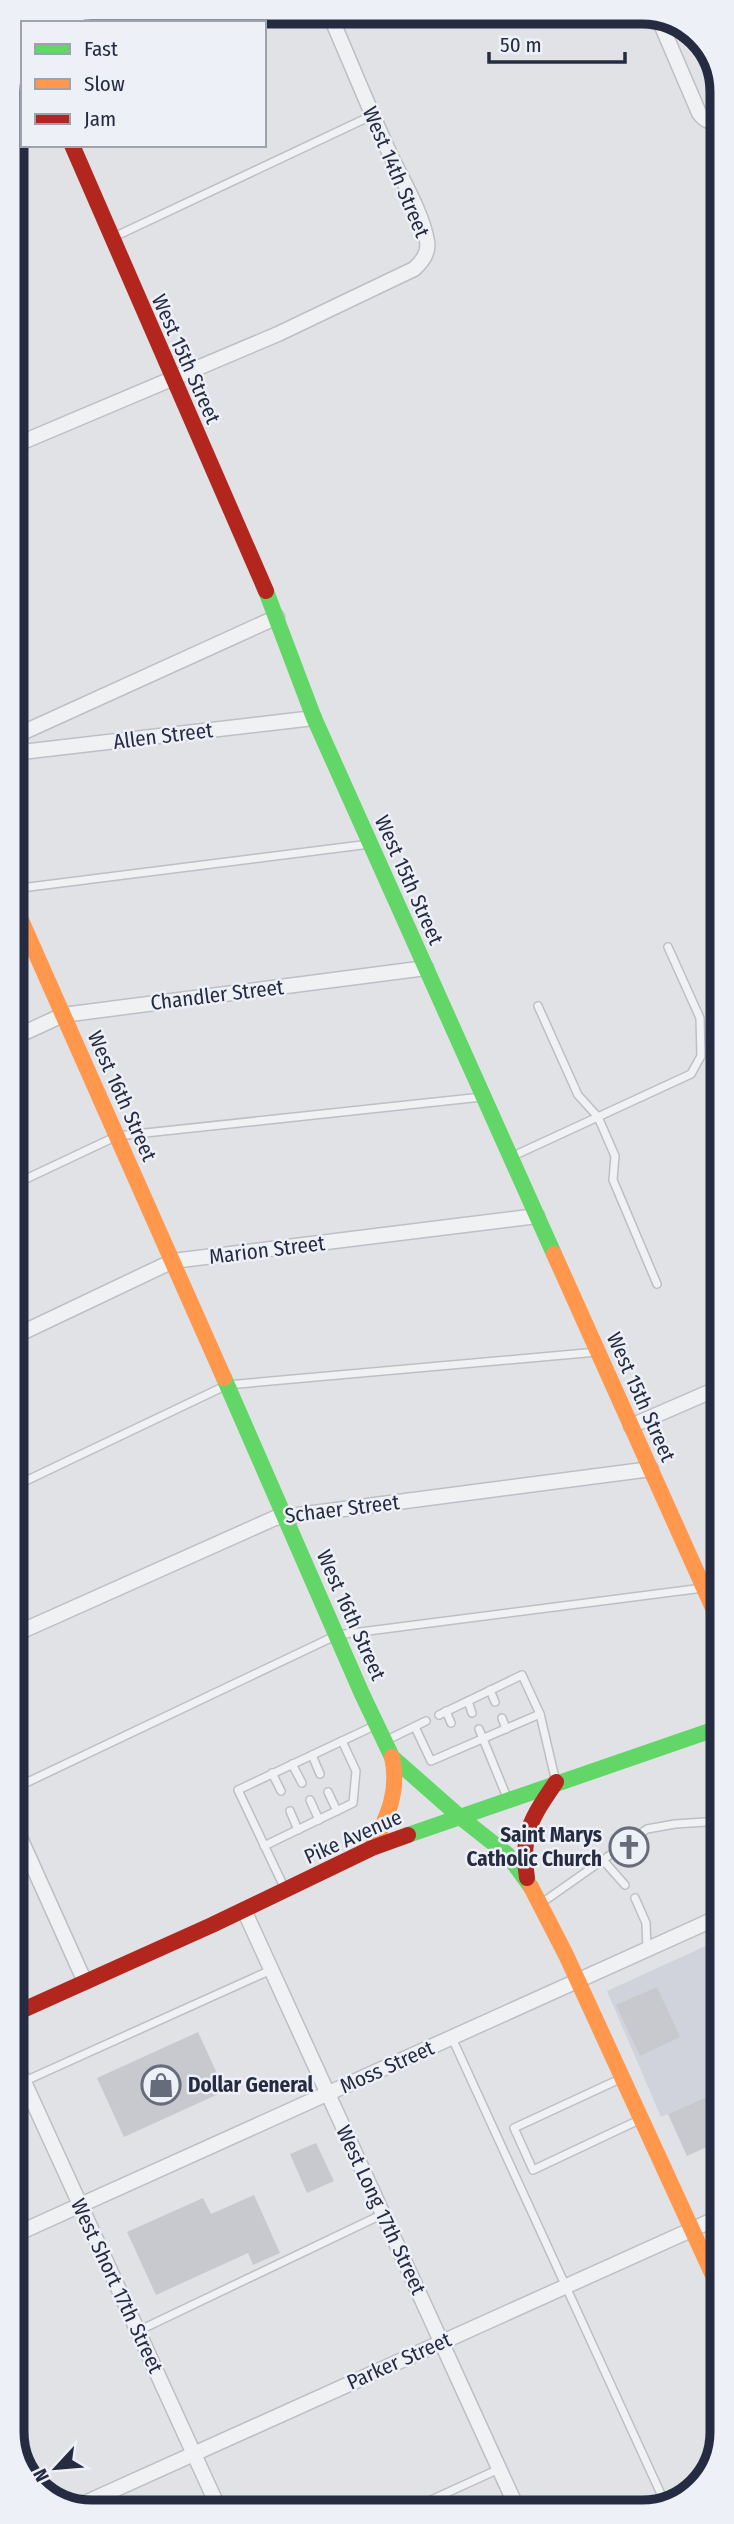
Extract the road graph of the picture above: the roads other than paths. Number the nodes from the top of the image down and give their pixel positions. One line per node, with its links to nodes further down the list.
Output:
1 (334, 24): 3 (street, West 14th Street)
2 (662, 28): 4 (street)
3 (373, 115): 6 (lane); 7 (street, West 14th Street)
4 (710, 121)
5 (73, 147): 6 (street, West 15th Street)
6 (111, 238): 7 (street, West 15th Street)
7 (172, 379): 8 (street); 9 (street, West 15th Street)
8 (24, 441)
9 (277, 617): 10 (street, West 15th Street); 11 (street)
10 (314, 718): 12 (street, Allen Street); 13 (street, West 15th Street)
11 (24, 732)
12 (24, 752)
13 (370, 844): 14 (lane); 17 (street, West 15th Street)
14 (24, 888)
15 (24, 927): 19 (street, West 16th Street)
16 (668, 947): 22 (lane)
17 (426, 968): 19 (street, Chandler Street); 21 (street, West 15th Street)
18 (538, 1006): 22 (lane)
19 (63, 1015): 20 (street, Chandler Street); 23 (street, West 16th Street)
20 (24, 1033)
21 (484, 1097): 23 (lane); 24 (street, West 15th Street)
22 (598, 1117): 24 (lane); 28 (lane)
23 (117, 1136): 25 (lane); 27 (street, West 16th Street)
24 (511, 1157): 26 (street, West 15th Street)
25 (24, 1180)
26 (537, 1216): 27 (street, Marion Street); 30 (street, West 15th Street)
27 (173, 1261): 29 (street, Marion Street); 31 (street, West 16th Street)
28 (657, 1284)
29 (24, 1333)
30 (598, 1352): 31 (lane); 33 (street, West 15th Street)
31 (228, 1385): 35 (lane); 36 (street, West 16th Street)
32 (710, 1392): 33 (street)
33 (631, 1426): 34 (street, West 15th Street)
34 (651, 1469): 36 (street, Schaer Street); 37 (street, West 15th Street)
35 (24, 1482)
36 (284, 1516): 39 (street, Schaer Street); 40 (street, West 16th Street)
37 (704, 1588): 38 (street, West 15th Street); 40 (lane)
38 (710, 1601)
39 (24, 1630)
40 (337, 1635): 49 (street, West 16th Street); 65 (lane)
41 (490, 1690): 42 (lane); 43 (lane); 45 (lane)
42 (468, 1701): 44 (lane); 48 (lane)
43 (495, 1702)
44 (472, 1713)
45 (540, 1714): 52 (lane); 64 (lane)
46 (502, 1718): 52 (lane)
47 (426, 1721): 50 (lane)
48 (452, 1723)
49 (377, 1725): 56 (lane); 57 (street, West 16th Street)
50 (415, 1727): 57 (lane); 58 (lane)
51 (480, 1729): 54 (lane)
52 (506, 1729): 54 (lane)
53 (710, 1731): 64 (street, Pike Avenue)
54 (483, 1738): 58 (lane); 69 (lane)
55 (459, 1739): 58 (lane)
56 (342, 1741): 59 (lane); 72 (lane)
57 (385, 1741): 60 (street, West 16th Street)
58 (462, 1748)
59 (312, 1755): 61 (lane); 63 (lane)
60 (392, 1757): 73 (street, West 16th Street); 79 (street)
61 (292, 1764): 62 (lane); 66 (lane)
62 (272, 1773): 67 (lane); 78 (lane)
63 (320, 1774)
64 (556, 1782): 69 (street, Pike Avenue); 81 (street)
65 (24, 1783)
66 (302, 1783)
67 (281, 1791)
68 (328, 1791): 72 (lane)
69 (508, 1799): 73 (street, Pike Avenue)
70 (310, 1800): 74 (lane)
71 (290, 1811): 76 (lane)
72 (337, 1811): 74 (lane)
73 (460, 1817): 79 (street, Pike Avenue); 81 (street, West 16th Street)
74 (319, 1820): 76 (lane)
75 (710, 1822): 80 (lane)
76 (299, 1830): 78 (lane)
77 (24, 1846): 91 (street)
78 (264, 1846): 83 (lane)
79 (372, 1848): 83 (street, Pike Avenue)
80 (603, 1860): 82 (lane); 85 (lane)
81 (528, 1880): 85 (street, West 16th Street)
82 (625, 1885)
83 (286, 1891): 86 (street, Pike Avenue)
84 (635, 1898): 88 (lane)
85 (540, 1904): 90 (street, West 16th Street)
86 (244, 1910): 89 (street, West Long 17th Street); 91 (street, Pike Avenue)
87 (710, 1921): 88 (street, Moss Street)
88 (647, 1949): 90 (street, Moss Street)
89 (271, 1970): 95 (lane); 96 (street, West Long 17th Street)
90 (578, 1980): 93 (street, Moss Street); 94 (street, West 16th Street)
91 (85, 1982): 92 (street, Pike Avenue)
92 (24, 2009)
93 (452, 2037): 96 (street, Moss Street); 105 (lane)
94 (622, 2078): 98 (street, West 16th Street); 98 (lane)
95 (24, 2082)
96 (328, 2093): 99 (street, Moss Street); 100 (street, West Long 17th Street)
97 (24, 2094): 99 (street, West Short 17th Street)
98 (641, 2119): 102 (street, West 16th Street)
99 (80, 2206): 103 (street, Moss Street); 106 (street, West Short 17th Street)
100 (383, 2214): 106 (lane); 107 (street, West Long 17th Street)
101 (710, 2221): 102 (street, Parker Street)
102 (691, 2229): 104 (street, West 16th Street); 105 (street, Parker Street)
103 (24, 2231)
104 (710, 2269)
105 (566, 2286): 107 (street, Parker Street); 110 (lane)
106 (137, 2331): 108 (street, West Short 17th Street)
107 (442, 2342): 108 (street, Parker Street); 109 (street, West Long 17th Street)
108 (193, 2454): 111 (street, Parker Street); 112 (street, West Short 17th Street)
109 (500, 2469): 113 (lane); 114 (street, West Long 17th Street)
110 (662, 2496)
111 (94, 2499)
112 (214, 2499)
113 (432, 2500)
114 (514, 2500)

